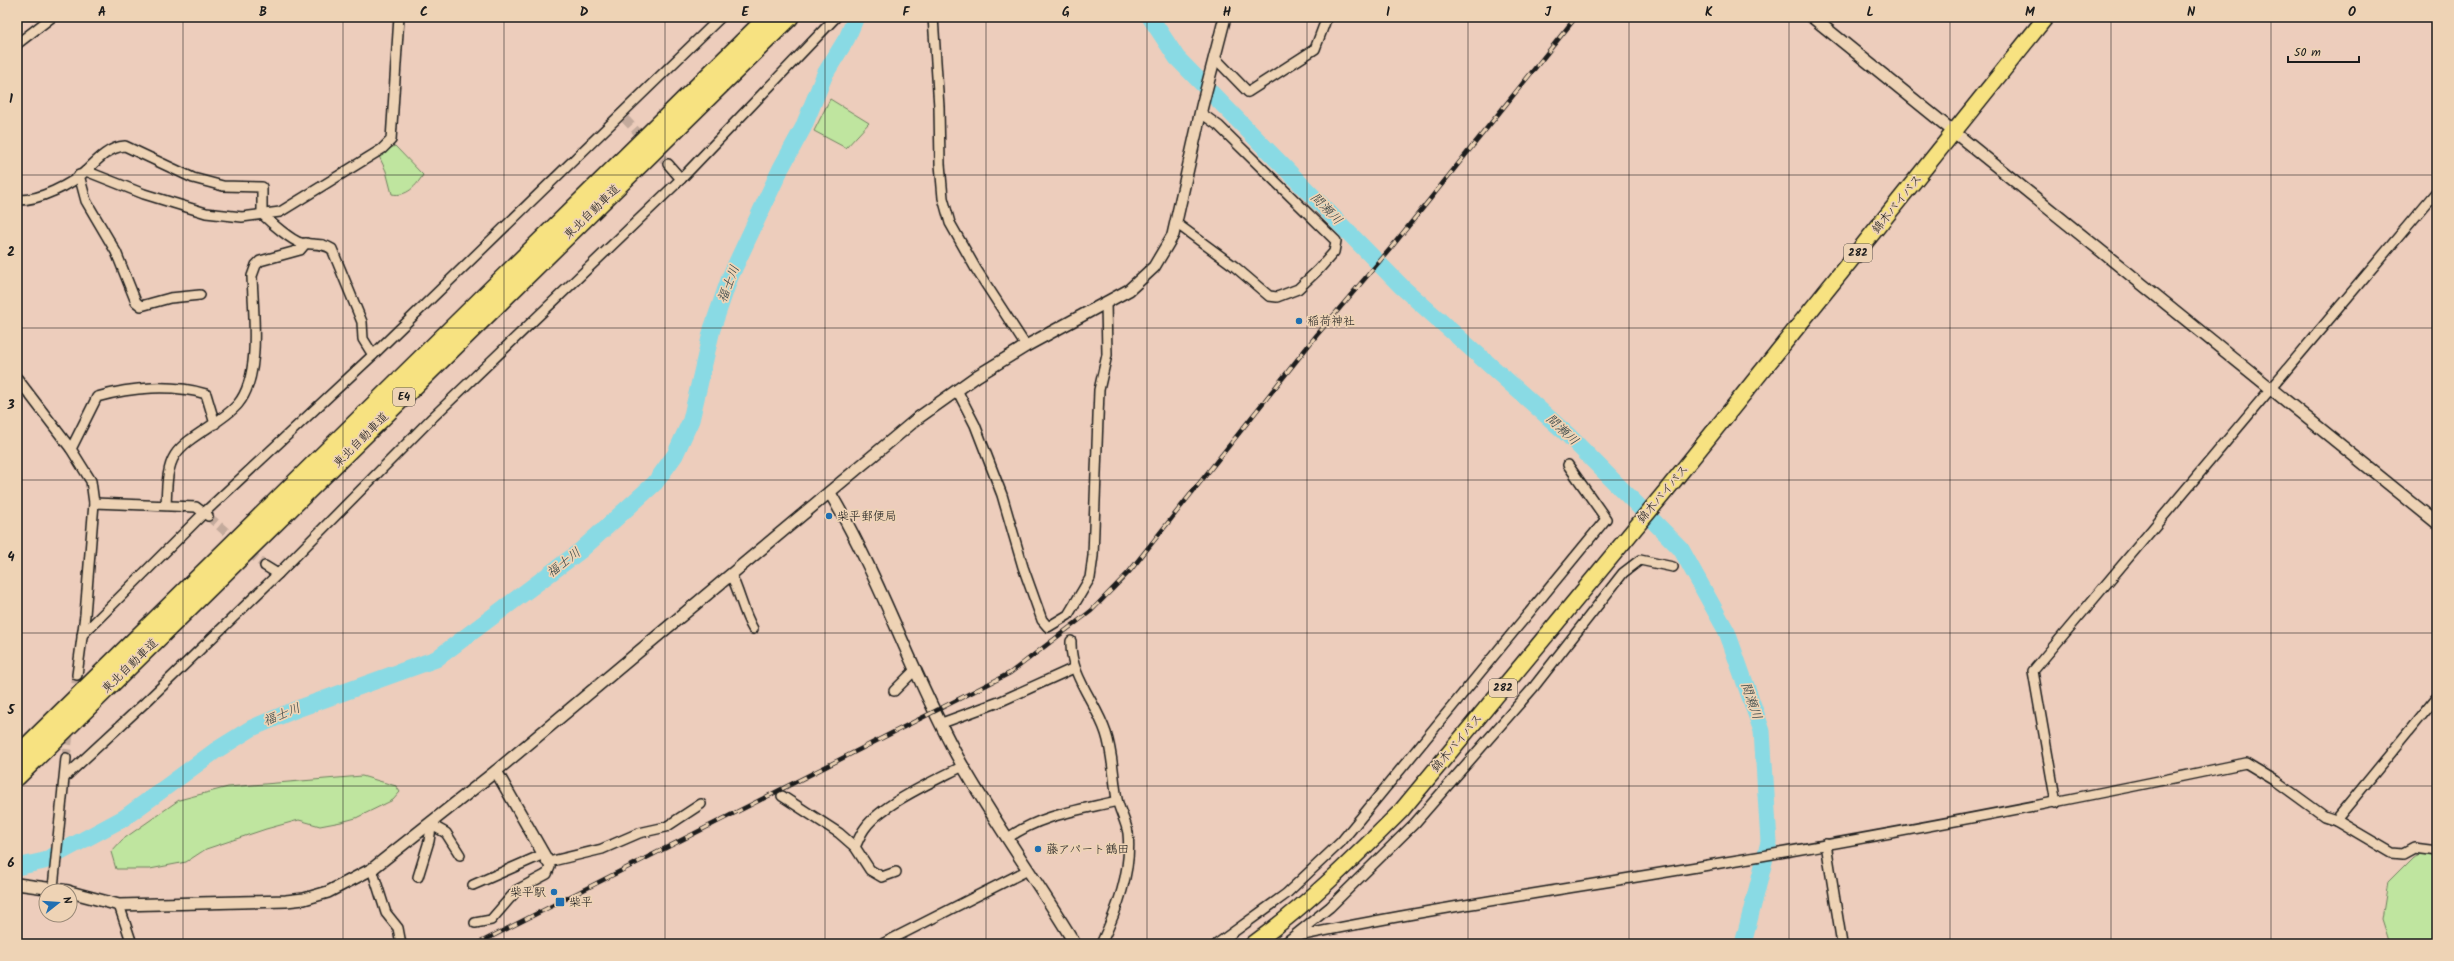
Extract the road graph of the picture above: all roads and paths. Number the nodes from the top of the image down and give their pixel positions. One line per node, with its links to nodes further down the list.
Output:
1 (52, 17): 12 (street)
2 (399, 17): 21 (street)
3 (721, 17): 27 (street)
4 (768, 17): 52 (highway, 東北自動車道 / E4)
5 (790, 17): 56 (highway, 東北自動車道 / E4)
6 (836, 17): 18 (street)
7 (933, 17): 26 (street)
8 (1225, 17): 13 (street)
9 (1327, 17): 13 (street)
10 (1812, 17): 15 (street)
11 (2046, 17): 15 (highway, 錦木バイパス / 282)
12 (17, 44)
13 (1214, 57): 14 (street)
14 (1201, 109): 22 (street); 22 (street)
15 (1954, 132): 29 (street); 88 (highway, 錦木バイパス / 282)
16 (668, 164): 18 (street)
17 (83, 173): 20 (street); 21 (street); 21 (street); 24 (street)
18 (681, 179): 41 (street)
19 (2437, 191): 29 (street)
20 (17, 200)
21 (262, 214): 23 (street)
22 (1176, 223): 25 (street)
23 (306, 243): 27 (street); 31 (street)
24 (200, 295)
25 (1106, 302): 26 (street); 30 (street)
26 (1026, 346): 30 (street)
27 (373, 355): 37 (street)
28 (17, 378): 32 (street)
29 (2271, 389): 38 (street); 60 (street)
30 (956, 390): 34 (street)
31 (215, 424): 32 (street); 36 (street)
32 (71, 449): 35 (street)
33 (1568, 465): 87 (street)
34 (830, 493): 42 (street); 47 (street)
35 (94, 503): 36 (street); 44 (street)
36 (166, 505): 37 (street)
37 (207, 514): 44 (street)
38 (2437, 523)
39 (265, 566): 41 (street)
40 (1673, 567): 81 (street)
41 (278, 574): 57 (street)
42 (732, 575): 43 (street); 55 (street)
43 (753, 629)
44 (82, 635): 48 (street)
45 (1071, 640): 46 (street)
46 (1074, 668): 51 (street); 59 (street)
47 (916, 670): 49 (street); 51 (street)
48 (77, 675)
49 (894, 691)
50 (2437, 697): 62 (street)
51 (942, 724): 54 (street)
52 (17, 756)
53 (66, 758): 57 (street)
54 (963, 766): 64 (street); 66 (street)
55 (496, 771): 63 (street); 69 (street)
56 (17, 777)
57 (65, 777): 74 (street)
58 (782, 796): 66 (street)
59 (1117, 800): 64 (street); 86 (street)
60 (2056, 803): 62 (street); 65 (street)
61 (702, 804): 69 (street)
62 (2336, 820): 67 (street)
63 (432, 821): 68 (street); 70 (street); 73 (street)
64 (1008, 838): 71 (street)
65 (1826, 844): 81 (street); 90 (street)
66 (855, 847): 72 (street)
67 (2437, 851)
68 (460, 855)
69 (546, 858): 76 (street); 80 (street)
70 (372, 869): 79 (street); 83 (street)
71 (1028, 870): 84 (street); 85 (street)
72 (896, 872)
73 (418, 877)
74 (54, 883)
75 (17, 884): 77 (street)
76 (473, 885)
77 (38, 889)
78 (78, 894): 79 (street)
79 (119, 905): 82 (street)
80 (475, 923)
81 (1294, 936): 89 (street)
82 (132, 944)
83 (401, 944)
84 (882, 944)
85 (1075, 944)
86 (1101, 944)
87 (1217, 944)
88 (1253, 944)
89 (1284, 944)
90 (1842, 944)

